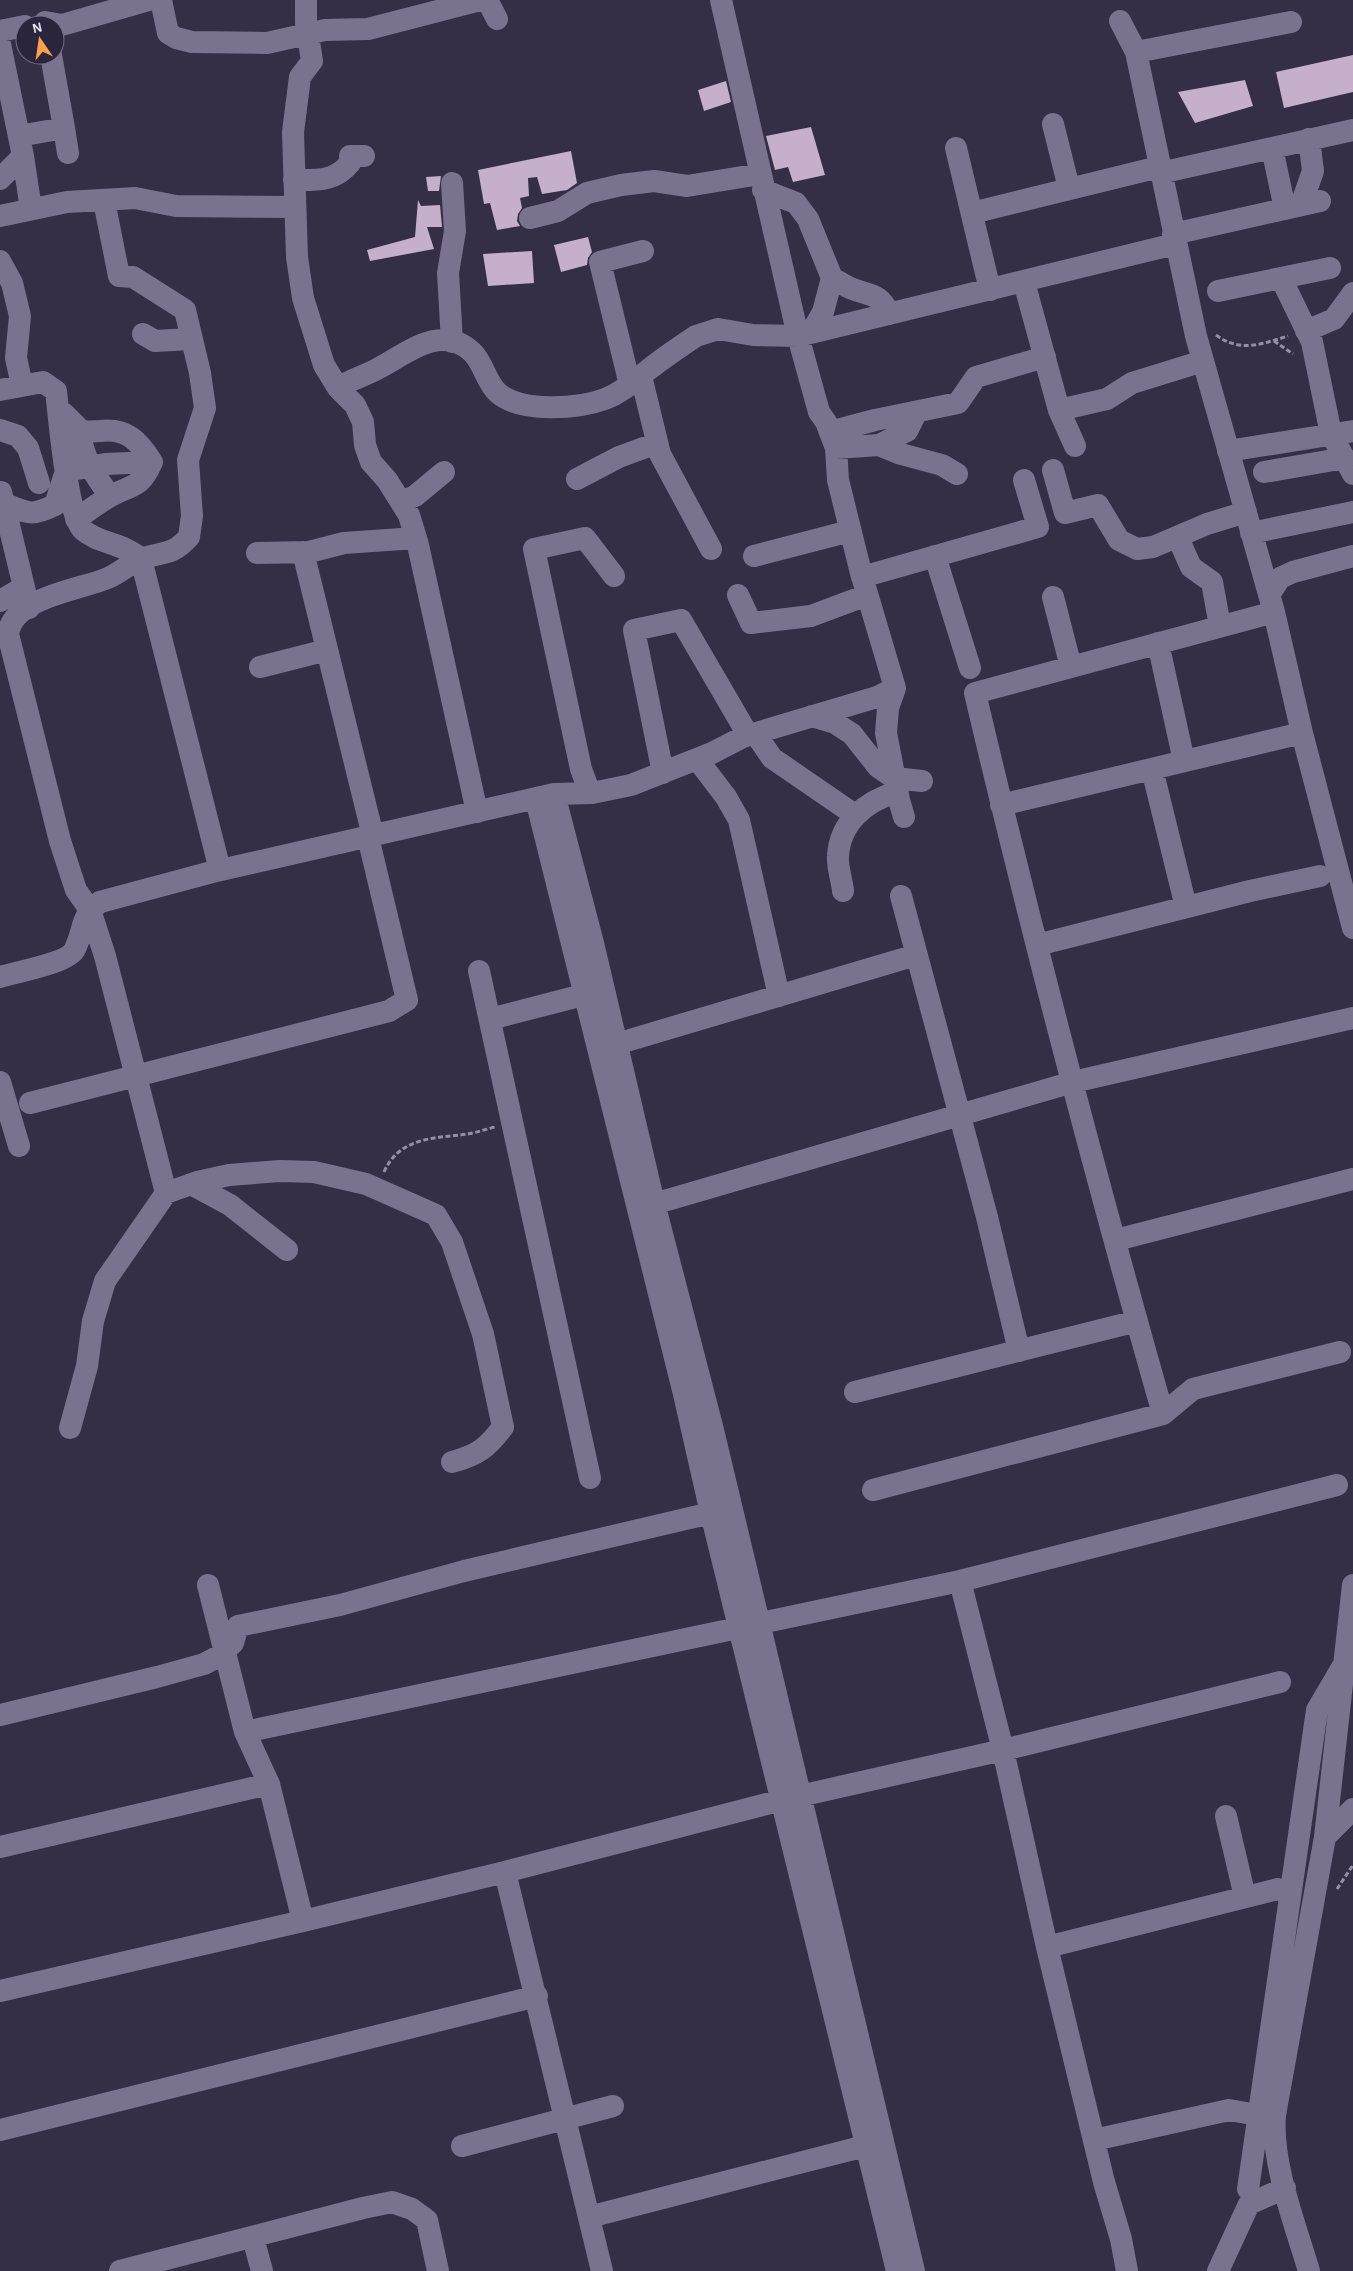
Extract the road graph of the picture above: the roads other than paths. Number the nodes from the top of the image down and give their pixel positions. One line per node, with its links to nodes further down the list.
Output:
1 (149, 0): 8 (street)
2 (161, 0): 11 (street)
3 (306, 0): 11 (street)
4 (480, 0): 11 (street)
5 (721, 0): 28 (street)
6 (1120, 21): 13 (street)
7 (1291, 22): 13 (street)
8 (65, 24)
9 (15, 28): 10 (street)
10 (0, 30)
11 (308, 34): 27 (street)
12 (0, 44): 15 (street)
13 (1136, 52): 25 (street)
14 (52, 65): 17 (street)
15 (4, 81): 20 (street)
16 (1053, 124): 30 (street)
17 (64, 128): 20 (street); 23 (street)
18 (1353, 130): 19 (street)
19 (1309, 139): 22 (street); 32 (street)
20 (21, 146): 26 (street); 34 (street)
21 (956, 148): 35 (street)
22 (1272, 148): 25 (street); 32 (street)
23 (68, 153)
24 (364, 156): 27 (street)
25 (1160, 170): 30 (street); 38 (street)
26 (0, 179)
27 (294, 180): 33 (street)
28 (762, 182): 37 (street); 42 (street); 51 (street)
29 (452, 183): 53 (street)
30 (1069, 188): 35 (street)
31 (104, 201): 33 (street); 34 (street); 52 (street)
32 (1302, 205): 38 (street)
33 (295, 207): 58 (street)
34 (30, 209): 36 (street)
35 (972, 213): 45 (street)
36 (0, 216)
37 (530, 218)
38 (1174, 239): 44 (street); 55 (street)
39 (643, 252): 56 (street)
40 (0, 261): 57 (street)
41 (1330, 268): 43 (street)
42 (832, 278): 48 (street); 51 (street)
43 (1281, 278): 46 (street); 49 (street)
44 (1024, 282): 45 (street); 54 (street)
45 (990, 290): 48 (street)
46 (1218, 291)
47 (1353, 293): 49 (street)
48 (889, 314): 51 (street)
49 (1306, 331): 64 (street)
50 (143, 334): 52 (street)
51 (805, 334): 56 (street); 65 (street)
52 (191, 339): 95 (street)
53 (452, 342): 56 (street); 58 (street)
54 (1044, 357): 55 (street); 61 (street)
55 (1203, 361): 68 (street)
56 (636, 380): 66 (street)
57 (22, 385): 59 (street); 60 (street)
58 (338, 388): 82 (street)
59 (0, 390)
60 (58, 409): 62 (street); 73 (street)
61 (916, 413): 65 (street); 67 (street)
62 (80, 429): 69 (street); 70 (street)
63 (0, 430): 79 (street)
64 (1342, 433): 68 (street); 71 (street)
65 (833, 440): 67 (street); 86 (street)
66 (657, 443): 77 (street); 89 (street)
67 (879, 445): 76 (street)
68 (1228, 451): 85 (street)
69 (152, 462): 70 (street); 81 (street)
70 (90, 466): 73 (street); 81 (street)
71 (1349, 466): 75 (street)
72 (1053, 470): 88 (street)
73 (66, 471): 80 (street); 84 (street)
74 (444, 472): 82 (street)
75 (1264, 472)
76 (957, 474)
77 (577, 479)
78 (1024, 480): 93 (street)
79 (38, 484)
80 (2, 496): 99 (street)
81 (110, 496): 84 (street)
82 (401, 502): 87 (street)
83 (1353, 512): 85 (street)
84 (76, 519): 95 (street)
85 (1249, 523): 88 (street); 102 (street)
86 (850, 531): 92 (street); 97 (street)
87 (416, 538): 90 (street); 122 (street)
88 (1178, 538): 103 (street)
89 (710, 549)
90 (304, 552): 91 (street); 105 (street)
91 (256, 553)
92 (754, 556)
93 (935, 556): 97 (street); 108 (street)
94 (1353, 556): 102 (street)
95 (141, 559): 99 (street); 126 (street)
96 (614, 576): 119 (street)
97 (865, 586): 98 (street); 109 (street)
98 (738, 595)
99 (27, 597): 101 (street); 131 (street)
100 (1053, 597): 107 (street)
101 (0, 600)
102 (1271, 603): 103 (street); 111 (street)
103 (1220, 626): 104 (street)
104 (1158, 643): 107 (street); 114 (street)
105 (327, 650): 106 (street); 125 (street)
106 (260, 667)
107 (1071, 667): 121 (street)
108 (970, 668)
109 (895, 688): 110 (street); 118 (street)
110 (812, 716): 112 (street); 118 (street)
111 (1302, 733): 114 (street); 132 (street)
112 (752, 734): 113 (street); 116 (street); 123 (street)
113 (697, 759): 116 (street); 138 (street)
114 (1184, 761): 115 (street)
115 (1152, 769): 121 (street); 130 (street)
116 (664, 773): 119 (street)
117 (922, 781): 118 (street)
118 (896, 785): 123 (street); 124 (street)
119 (590, 793): 120 (street)
120 (545, 797): 122 (street); 137 (street); 141 (street)
121 (1001, 805): 133 (street)
122 (477, 812): 125 (street)
123 (855, 815): 128 (street)
124 (904, 817)
125 (371, 836): 126 (street); 142 (street)
126 (220, 870): 131 (street)
127 (1320, 876): 130 (street)
128 (843, 891)
129 (901, 896): 134 (street)
130 (1186, 907): 133 (street)
131 (90, 910): 136 (street); 142 (street)
132 (1353, 928)
133 (1037, 945): 144 (street)
134 (916, 955): 138 (street); 146 (street)
135 (478, 971): 140 (street)
136 (0, 977)
137 (584, 994): 140 (street); 141 (street)
138 (780, 996): 141 (street)
139 (1353, 1018): 144 (street)
140 (490, 1019): 161 (street)
141 (607, 1047): 151 (street)
142 (136, 1075): 145 (street); 150 (street)
143 (0, 1082): 147 (street)
144 (1073, 1082): 146 (street); 152 (street)
145 (30, 1103)
146 (961, 1116): 151 (street); 155 (street)
147 (19, 1146)
148 (1353, 1179): 152 (street)
149 (191, 1184): 150 (street); 153 (street); 160 (street)
150 (166, 1193): 159 (street)
151 (645, 1206): 164 (street); 168 (street)
152 (1116, 1240): 154 (street)
153 (288, 1250)
154 (1137, 1322): 155 (street); 158 (street)
155 (1019, 1351): 157 (street)
156 (1340, 1352): 158 (street)
157 (855, 1392)
158 (1163, 1414): 163 (street)
159 (70, 1428)
160 (452, 1462)
161 (590, 1478)
162 (1337, 1485): 165 (street)
163 (873, 1490)
164 (711, 1513): 168 (street); 169 (street)
165 (960, 1581): 168 (street); 174 (street)
166 (208, 1585): 169 (street)
167 (1353, 1585): 170 (street)
168 (750, 1626): 173 (street); 176 (street)
169 (224, 1651): 172 (street); 173 (street)
170 (1344, 1664): 179 (street); 189 (street)
171 (1280, 1682): 174 (street)
172 (0, 1715)
173 (245, 1732): 175 (street)
174 (1003, 1750): 176 (street); 185 (street)
175 (269, 1784): 180 (street); 184 (street)
176 (791, 1798): 181 (street); 194 (street); 204 (street)
177 (1353, 1809): 179 (street)
178 (1226, 1816): 183 (street)
179 (1325, 1837): 195 (street)
180 (0, 1847)
181 (505, 1872): 184 (street); 187 (street)
182 (1278, 1889): 183 (street)
183 (1245, 1897): 185 (street)
184 (303, 1921): 186 (street)
185 (1047, 1948): 192 (street)
186 (0, 1991)
187 (537, 1996): 190 (street); 191 (street)
188 (613, 2106): 190 (street)
189 (1258, 2115): 192 (street); 196 (street)
190 (566, 2120): 193 (street); 197 (street)
191 (0, 2130)
192 (1094, 2140): 205 (street)
193 (462, 2146)
194 (865, 2146): 197 (street); 203 (street)
195 (1286, 2188): 206 (street); 207 (street)
196 (1248, 2189)
197 (589, 2217): 202 (street)
198 (253, 2238): 199 (street); 200 (street); 201 (street)
199 (120, 2271)
200 (262, 2271)
201 (438, 2271)
202 (602, 2271)
203 (897, 2271)
204 (914, 2271)
205 (1127, 2271)
206 (1218, 2271)
207 (1309, 2271)

